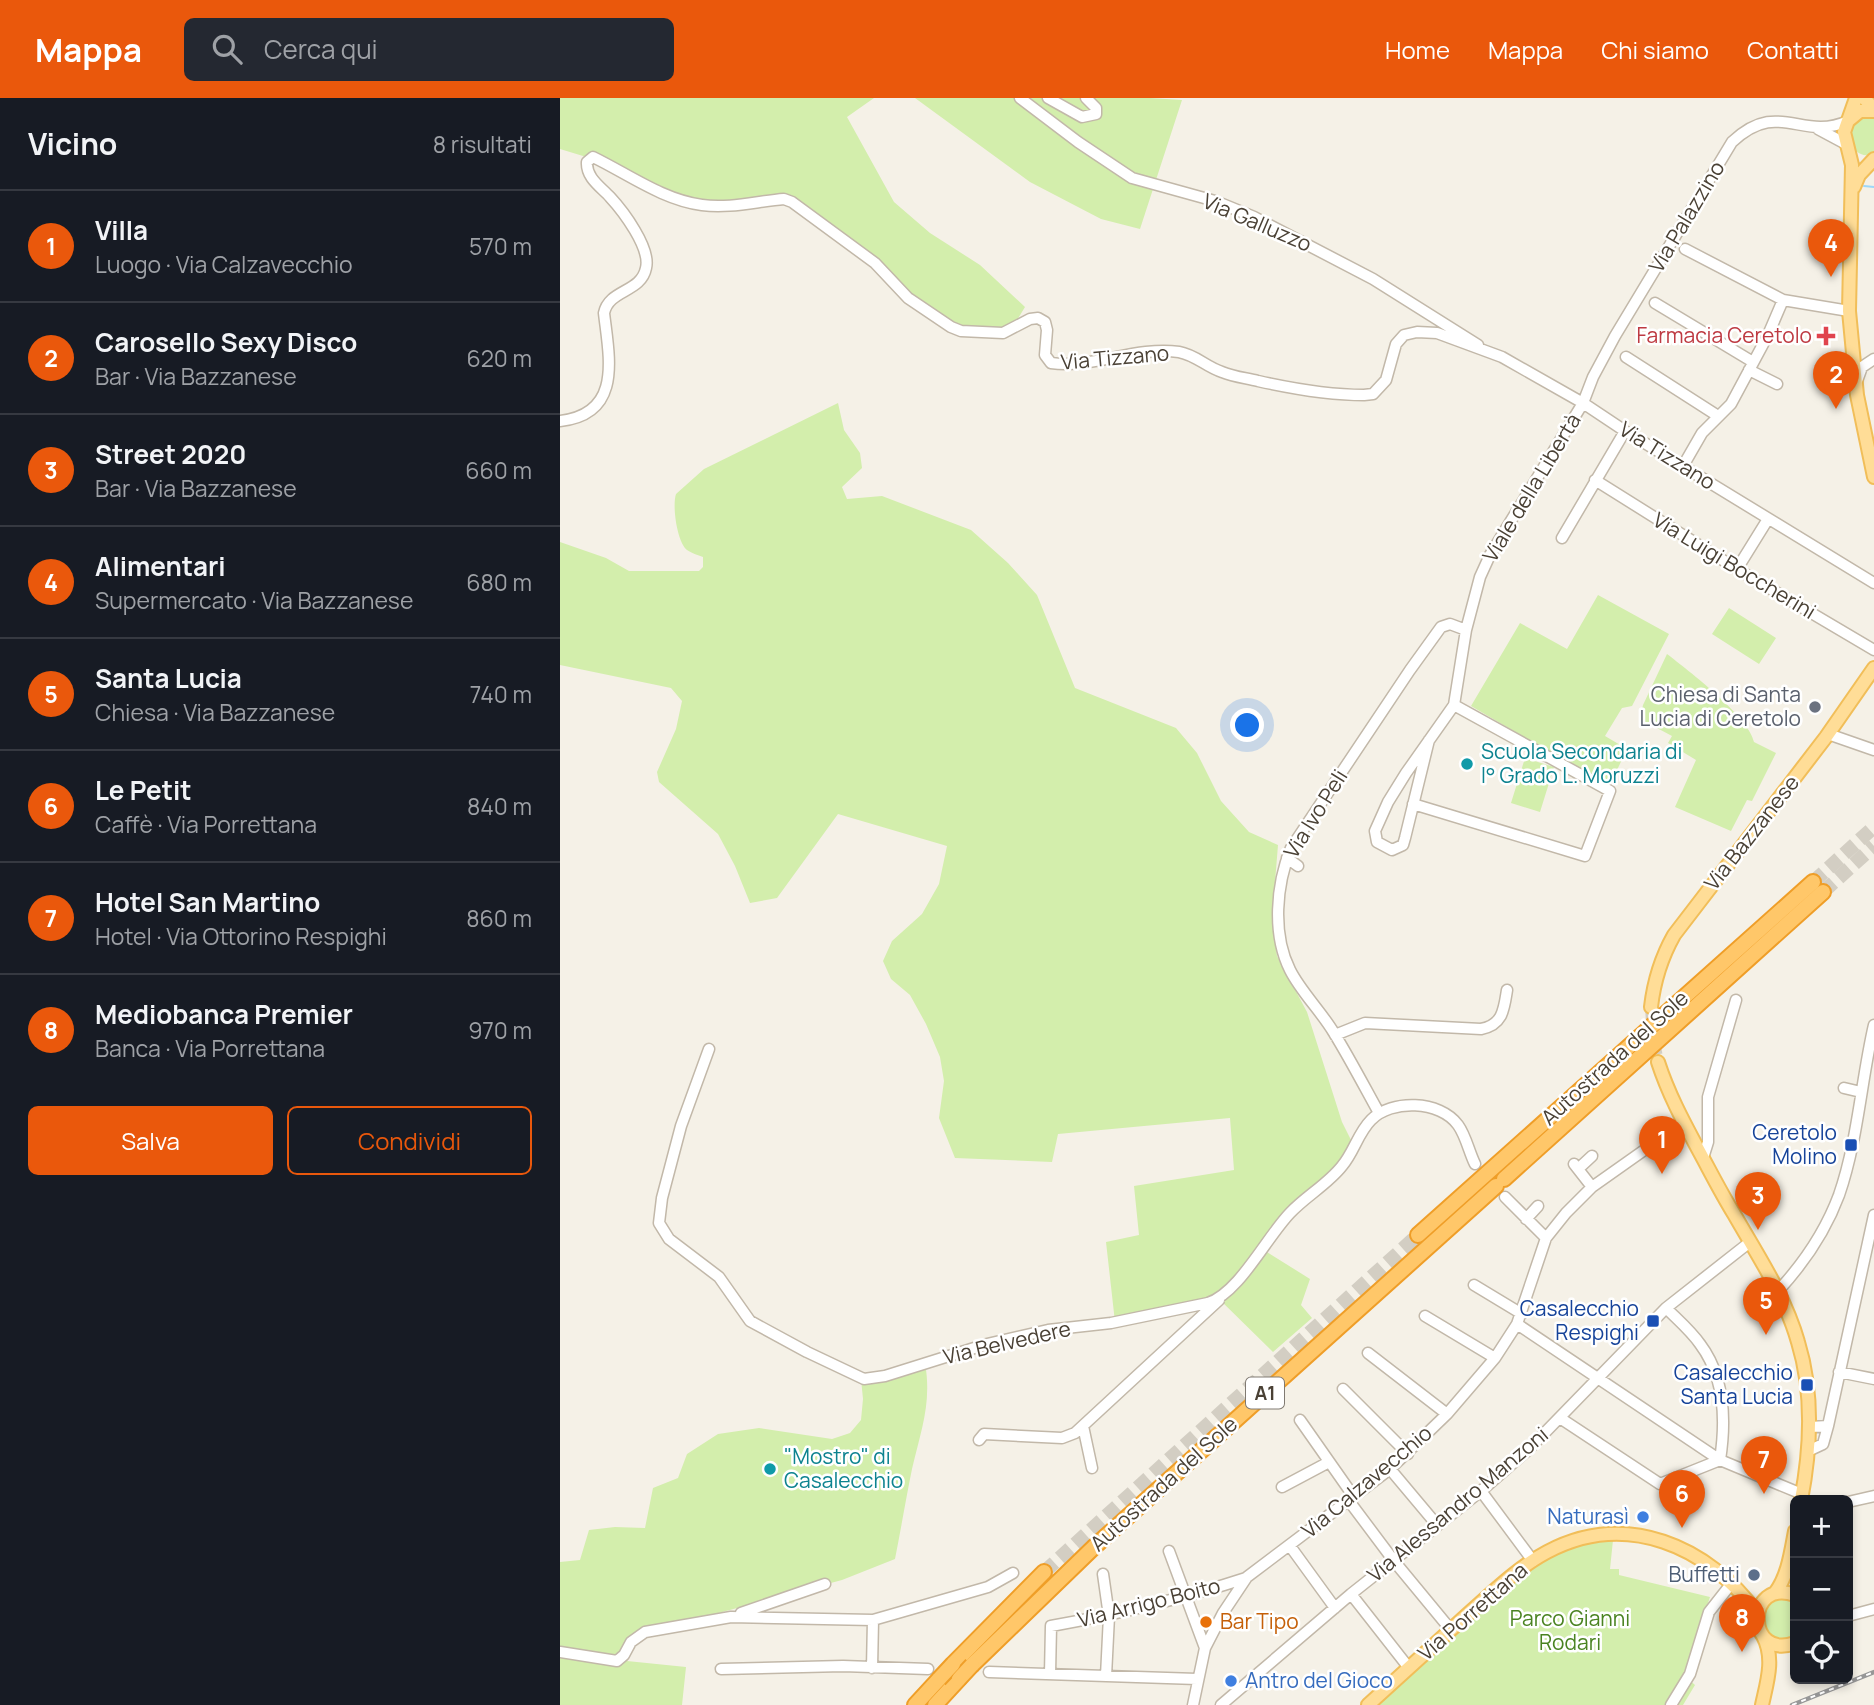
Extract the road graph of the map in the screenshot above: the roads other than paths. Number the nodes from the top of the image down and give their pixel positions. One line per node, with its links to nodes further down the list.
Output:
1 (1020, 98): 17 (street, Via Galluzzo)
2 (1048, 98): 3 (street)
3 (1086, 98)
4 (1856, 98): 7 (main road)
5 (1864, 98): 6 (main road)
6 (1874, 110): 7 (main road)
7 (1848, 121): 8 (street, Via Palazzino); 9 (main road)
8 (1815, 127): 9 (street); 23 (street, Via Palazzino)
9 (1847, 146): 10 (main road); 11 (main road)
10 (1874, 159): 11 (main road)
11 (1853, 194): 15 (main road)
12 (1685, 249): 13 (street)
13 (1783, 300): 15 (street); 20 (street)
14 (1655, 303): 20 (street)
15 (1849, 311): 16 (main road)
16 (1852, 353): 19 (street); 22 (main road)
17 (1493, 355): 23 (street, Via Tizzano); 25 (street, Via Tizzano)
18 (1626, 357): 24 (street)
19 (1874, 359): 22 (street)
20 (1751, 366): 21 (street); 24 (street)
21 (1777, 384)
22 (1856, 384): 28 (main road)
23 (1583, 403): 26 (street, Via Tizzano); 34 (street, Viale della Libertà)
24 (1718, 416): 27 (street)
25 (560, 421)
26 (1625, 431): 27 (street, Via Tizzano); 29 (street)
27 (1683, 466): 30 (street, Via Tizzano)
28 (1874, 477)
29 (1595, 480): 31 (street); 32 (street, Via Luigi Boccherini)
30 (1768, 519): 32 (street); 33 (street, Via Tizzano)
31 (1562, 538)
32 (1737, 569): 35 (street, Via Luigi Boccherini)
33 (1874, 583)
34 (1466, 630): 37 (street, Viale della Libertà); 42 (street, Via Ivo Peli)
35 (1874, 650)
36 (1874, 668): 38 (main road, Via Bazzanese)
37 (1454, 705): 39 (street, Viale della Libertà); 41 (street)
38 (1828, 734): 40 (street); 46 (main road, Via Bazzanese)
39 (1429, 740): 41 (street); 41 (street, Viale della Libertà)
40 (1874, 750)
41 (1413, 804)
42 (1287, 858): 43 (street); 48 (street, Via Ivo Peli)
43 (1298, 866)
44 (1507, 989): 48 (street)
45 (1736, 1000): 56 (street)
46 (1651, 1007)
47 (1874, 1024): 52 (street)
48 (1335, 1035): 53 (street, Via Ivo Peli)
49 (709, 1049): 68 (street, Via Belvedere)
50 (1658, 1062): 54 (main road)
51 (1844, 1088): 52 (street)
52 (1861, 1092): 67 (street)
53 (1379, 1113): 57 (street); 68 (street)
54 (1684, 1122): 56 (main road); 59 (street, Via Calzavecchio)
55 (1592, 1156): 59 (street)
56 (1703, 1158): 65 (main road)
57 (1475, 1164)
58 (1501, 1187): 62 (street); 63 (highway, Autostrada del Sole / A1); 139 (highway, Autostrada del Sole / A1, bridge)
59 (1592, 1187): 64 (street, Via Calzavecchio)
60 (1538, 1206): 62 (street)
61 (1874, 1215): 74 (street)
62 (1526, 1219): 64 (street)
63 (1418, 1235)
64 (1546, 1238): 71 (street, Via Calzavecchio)
65 (1750, 1242): 67 (main road); 69 (street, Via Alessandro Manzoni)
66 (1474, 1285): 71 (street)
67 (1778, 1291): 83 (main road)
68 (1222, 1297): 81 (street)
69 (1666, 1308): 75 (street, Via Alessandro Manzoni); 87 (street)
70 (1425, 1316): 73 (street)
71 (1519, 1319): 73 (street, Via Calzavecchio); 75 (street)
72 (1368, 1353): 78 (street)
73 (1495, 1358): 78 (street, Via Calzavecchio)
74 (1839, 1372): 76 (street); 82 (street)
75 (1598, 1378): 79 (street, Via Alessandro Manzoni); 87 (street)
76 (1874, 1379)
77 (1343, 1389): 86 (street)
78 (1447, 1414): 86 (street, Via Calzavecchio)
79 (1560, 1418): 87 (street); 92 (street, Via Alessandro Manzoni)
80 (1300, 1420): 88 (street)
81 (1083, 1426): 84 (street); 89 (street)
82 (1828, 1426): 83 (street); 85 (street)
83 (1810, 1427): 85 (main road)
84 (979, 1440)
85 (1808, 1451): 94 (main road)
86 (1408, 1454): 90 (street, Via Calzavecchio)
87 (1720, 1460): 93 (street)
88 (1329, 1462): 91 (street); 96 (street)
89 (1092, 1468)
90 (1390, 1469): 96 (street, Via Calzavecchio); 98 (street)
91 (1282, 1487)
92 (1481, 1491): 98 (street, Via Alessandro Manzoni); 103 (street)
93 (1797, 1495)
94 (1801, 1495)
95 (1874, 1496): 97 (street)
96 (1352, 1499): 99 (street, Via Calzavecchio); 102 (street)
97 (1853, 1501)
98 (1437, 1525): 102 (street, Via Alessandro Manzoni)
99 (1290, 1546): 108 (street, Via Calzavecchio); 116 (street)
100 (1169, 1551): 115 (street)
101 (1790, 1557): 104 (main road)
102 (1394, 1561): 112 (street, Via Alessandro Manzoni); 123 (street)
103 (1533, 1561): 111 (main road, Via Porrettana); 123 (main road, Via Porrettana)
104 (1787, 1569): 109 (main road); 114 (main road)
105 (1044, 1572): 134 (highway, bridge)
106 (1013, 1573): 122 (street)
107 (1103, 1574): 120 (street)
108 (1247, 1577): 115 (street, Via Arrigo Boito); 127 (street, Via Calzavecchio)
109 (1790, 1579)
110 (825, 1584): 121 (street)
111 (1736, 1588): 114 (main road); 118 (main road, Via Porrettana); 143 (street)
112 (1351, 1594): 116 (street, Via Alessandro Manzoni); 130 (street)
113 (1790, 1594): 114 (main road)
114 (1773, 1595): 118 (main road)
115 (1188, 1597): 120 (street, Via Arrigo Boito); 127 (street)
116 (1335, 1608): 141 (street, Via Alessandro Manzoni)
117 (1874, 1609): 119 (street)
118 (1757, 1614): 124 (main road)
119 (1853, 1615)
120 (1109, 1616): 135 (street, Via Arrigo Boito); 136 (street)
121 (731, 1617): 122 (street); 128 (street)
122 (873, 1620): 129 (street)
123 (1451, 1630): 130 (main road, Via Porrettana)
124 (1761, 1633): 125 (main road); 132 (main road)
125 (1790, 1644)
126 (1790, 1647): 132 (main road)
127 (1205, 1648): 137 (street, Via Calzavecchio)
128 (560, 1652)
129 (872, 1668): 131 (street); 134 (street)
130 (1409, 1668): 142 (main road, Via Porrettana)
131 (721, 1669)
132 (1769, 1671): 144 (main road)
133 (989, 1672): 135 (street)
134 (934, 1674): 138 (highway)
135 (1050, 1674): 136 (street)
136 (1106, 1676): 137 (street)
137 (1197, 1679): 140 (street, Via Calzavecchio)
138 (915, 1705)
139 (935, 1705)
140 (1193, 1705)
141 (1221, 1705)
142 (1368, 1705)
143 (1671, 1705)
144 (1762, 1705)

